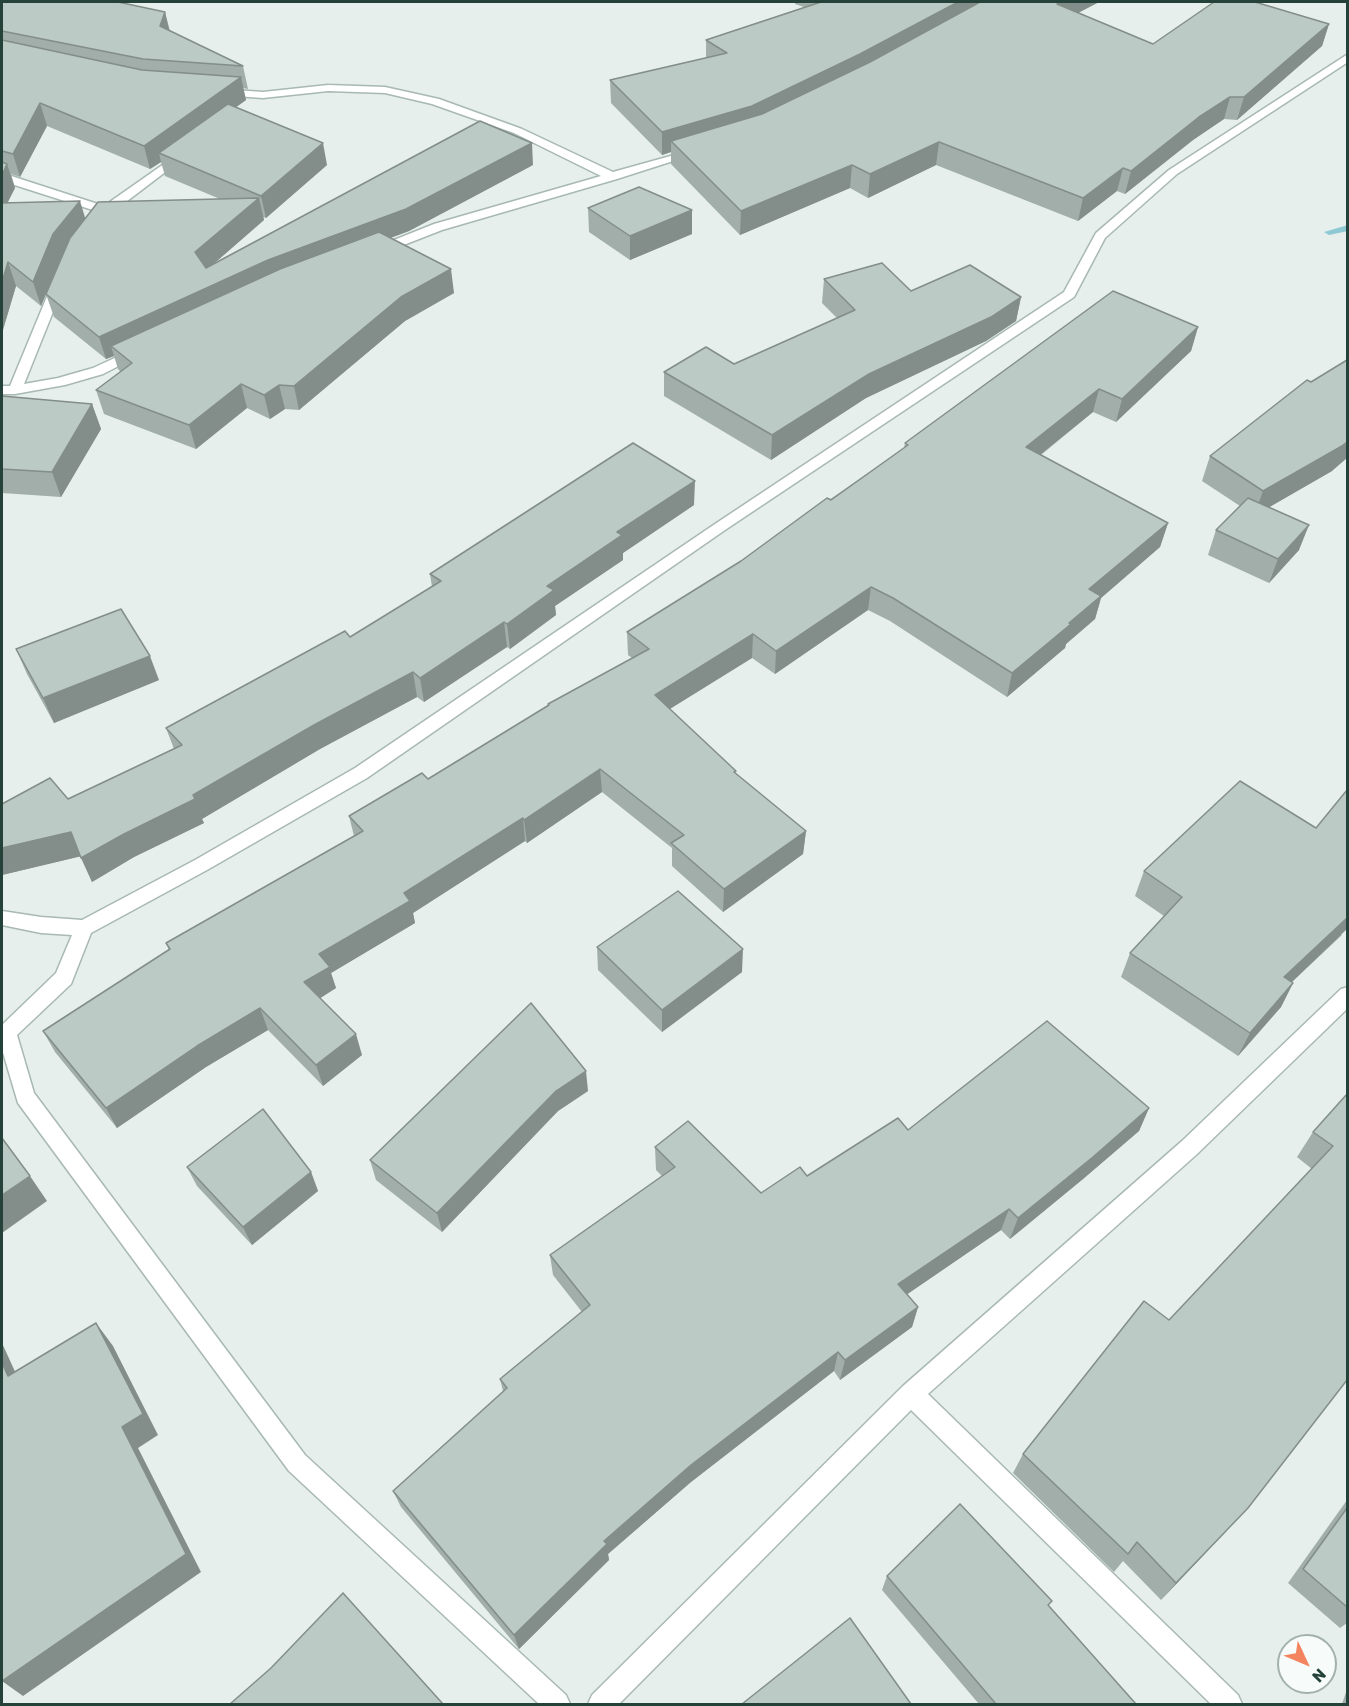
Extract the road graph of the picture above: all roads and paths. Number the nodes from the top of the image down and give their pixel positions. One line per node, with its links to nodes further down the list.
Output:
1 (1347, 57): 16 (street)
2 (205, 91): 3 (street)
3 (262, 95): 4 (street); 8 (street)
4 (244, 109)
5 (188, 149): 9 (street)
6 (704, 150): 8 (street)
7 (2, 177): 9 (street)
8 (613, 177): 11 (street)
9 (106, 210): 10 (street)
10 (94, 226)
11 (362, 257)
12 (65, 268): 14 (street)
13 (151, 346): 14 (street)
14 (8, 390)
15 (2, 918): 16 (street)
16 (84, 928): 18 (street)
17 (1347, 995): 19 (street)
18 (4, 1035): 20 (street)
19 (911, 1394): 21 (street); 22 (street)
20 (557, 1704)
21 (601, 1704)
22 (1229, 1704)

